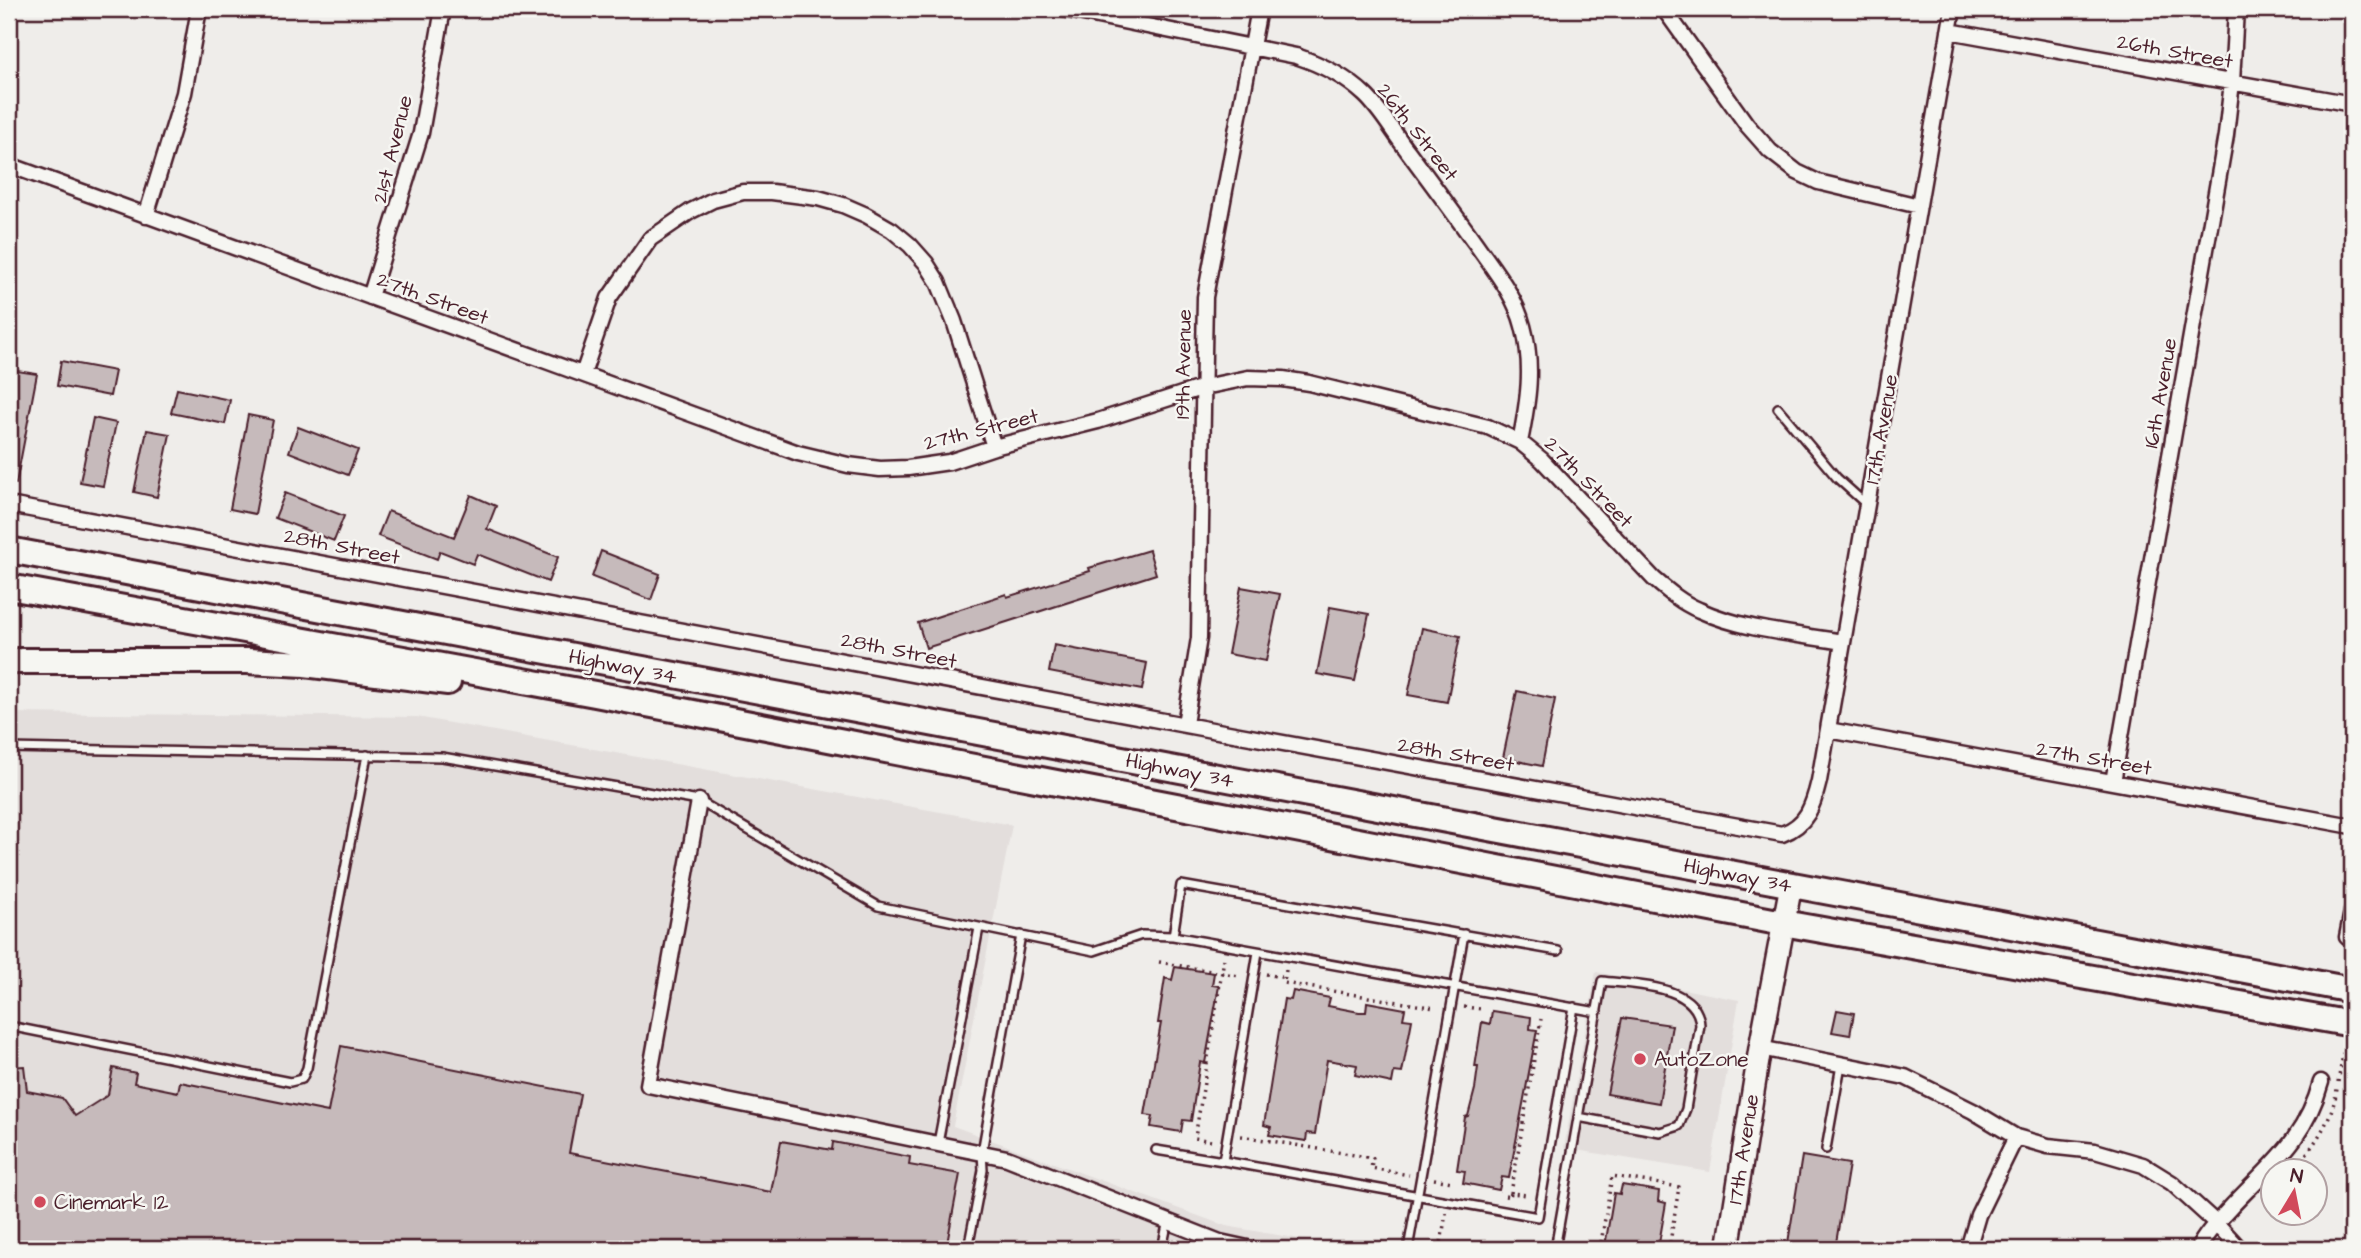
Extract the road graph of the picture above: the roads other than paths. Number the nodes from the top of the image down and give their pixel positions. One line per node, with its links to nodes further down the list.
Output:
1 (199, 9): 14 (street)
2 (443, 9): 15 (street, 21st Avenue)
3 (1063, 9): 9 (street, 26th Street)
4 (1259, 9): 9 (street, 19th Avenue)
5 (1664, 9): 13 (street)
6 (1953, 9): 8 (street, 17th Avenue)
7 (2236, 9): 10 (street, 16th Avenue)
8 (1949, 32): 10 (street, 26th Street); 13 (street, 17th Avenue)
9 (1251, 48): 17 (street, 19th Avenue); 19 (street, 26th Street)
10 (2232, 82): 11 (street, 26th Street); 32 (street, 16th Avenue)
11 (2352, 104)
12 (9, 165): 14 (street, 27th Street)
13 (1919, 206): 22 (street, 17th Avenue)
14 (146, 216): 15 (street, 27th Street)
15 (370, 297): 16 (street, 27th Street)
16 (583, 374): 20 (street, 27th Street); 20 (street)
17 (1204, 387): 19 (street, 27th Street); 20 (street, 27th Street); 28 (street, 19th Avenue)
18 (1778, 408): 22 (lane)
19 (1520, 442): 25 (street, 27th Street)
20 (994, 447)
21 (9, 505): 28 (street, 28th Street)
22 (1867, 505): 25 (street, 17th Avenue)
23 (9, 550): 36 (highway, Highway 34)
24 (9, 587): 27 (highway, Highway 34)
25 (1843, 642): 29 (street, 17th Avenue)
26 (9, 661): 27 (highway)
27 (595, 694): 38 (highway, Highway 34)
28 (1185, 724): 35 (street, 28th Street)
29 (1828, 730): 32 (street, 27th Street); 35 (street, 17th Avenue)
30 (9, 748): 31 (lane)
31 (367, 755): 33 (lane); 51 (lane)
32 (2113, 782): 34 (street, 27th Street)
33 (699, 801): 39 (lane); 57 (street)
34 (2352, 826)
35 (1782, 834)
36 (1791, 885): 38 (main road, 17th Avenue); 47 (highway, Highway 34)
37 (2352, 911): 43 (street)
38 (1783, 923): 50 (highway, Highway 34); 52 (main road, 17th Avenue)
39 (979, 928): 41 (lane); 57 (lane)
40 (1464, 934): 42 (lane); 44 (lane); 46 (lane)
41 (1021, 935): 42 (lane); 60 (lane)
42 (1173, 936): 45 (lane)
43 (2347, 937)
44 (1558, 951)
45 (1258, 952): 46 (lane); 61 (lane)
46 (1454, 985): 48 (lane); 62 (lane)
47 (2352, 990)
48 (1573, 1007): 49 (lane); 62 (lane)
49 (1597, 1012): 55 (lane); 55 (lane)
50 (2352, 1024)
51 (9, 1026)
52 (1760, 1048): 53 (street); 70 (main road, 17th Avenue)
53 (1841, 1064): 56 (street); 58 (lane)
54 (2321, 1082): 64 (street)
55 (1578, 1117): 69 (lane)
56 (2016, 1137): 64 (street); 71 (street)
57 (939, 1143): 60 (street)
58 (1826, 1149)
59 (1156, 1150): 61 (lane)
60 (982, 1152): 63 (street); 65 (lane)
61 (1223, 1161): 62 (lane)
62 (1417, 1196): 68 (lane)
63 (1168, 1220): 66 (lane); 67 (street)
64 (2216, 1223): 72 (street); 73 (street)
65 (968, 1249)
66 (1162, 1249)
67 (1252, 1249)
68 (1408, 1249)
69 (1555, 1249)
70 (1728, 1249)
71 (1969, 1249)
72 (2198, 1249)
73 (2240, 1249)

